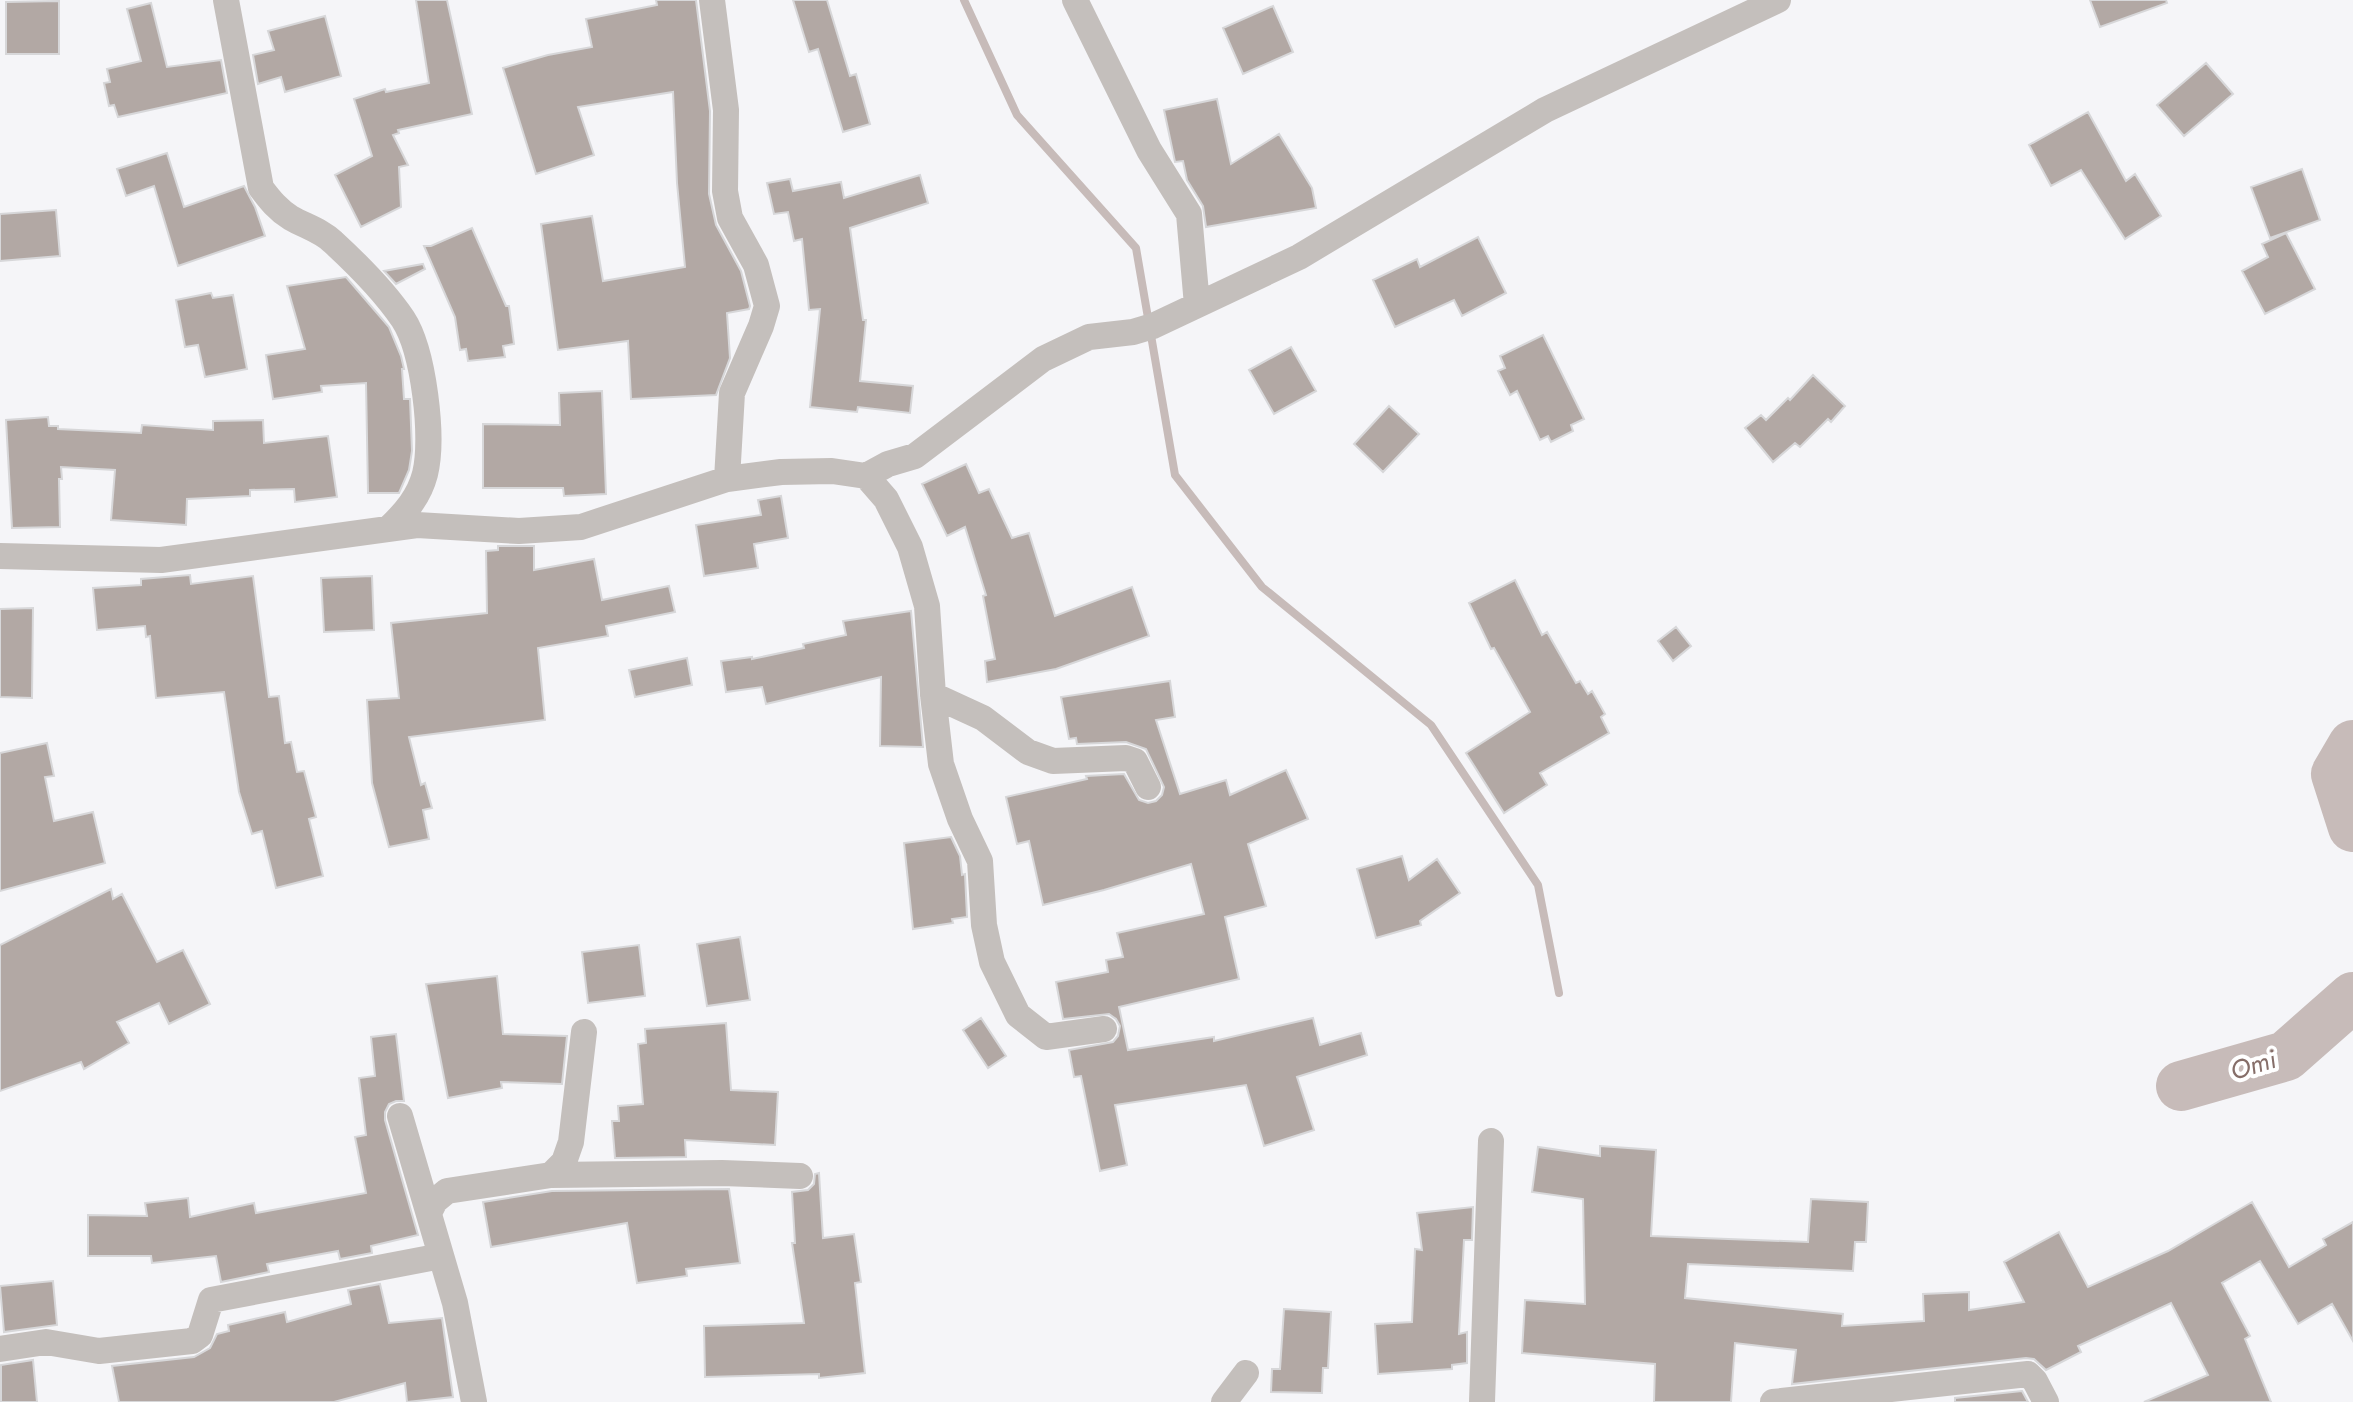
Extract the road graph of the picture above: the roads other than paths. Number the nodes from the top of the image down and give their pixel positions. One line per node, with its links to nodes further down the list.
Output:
1 (226, 0): 8 (street)
2 (712, 0): 7 (street)
3 (1075, 0): 5 (street)
4 (1778, 0): 5 (street)
5 (1197, 305): 6 (street)
6 (866, 476): 7 (street); 10 (street)
7 (727, 479): 8 (street)
8 (388, 529): 9 (street)
9 (0, 556)
10 (933, 695): 11 (street); 12 (street)
11 (1148, 787)
12 (1104, 1029)
13 (584, 1032): 16 (street)
14 (400, 1116): 18 (street)
15 (1491, 1141): 24 (street)
16 (551, 1175): 17 (street); 18 (street)
17 (800, 1176)
18 (429, 1213): 19 (street)
19 (441, 1256): 20 (street); 22 (street)
20 (0, 1349)
21 (1246, 1373): 23 (street)
22 (474, 1402)
23 (1224, 1402)
24 (1482, 1402)
25 (1773, 1402): 26 (street)
26 (2046, 1402)

